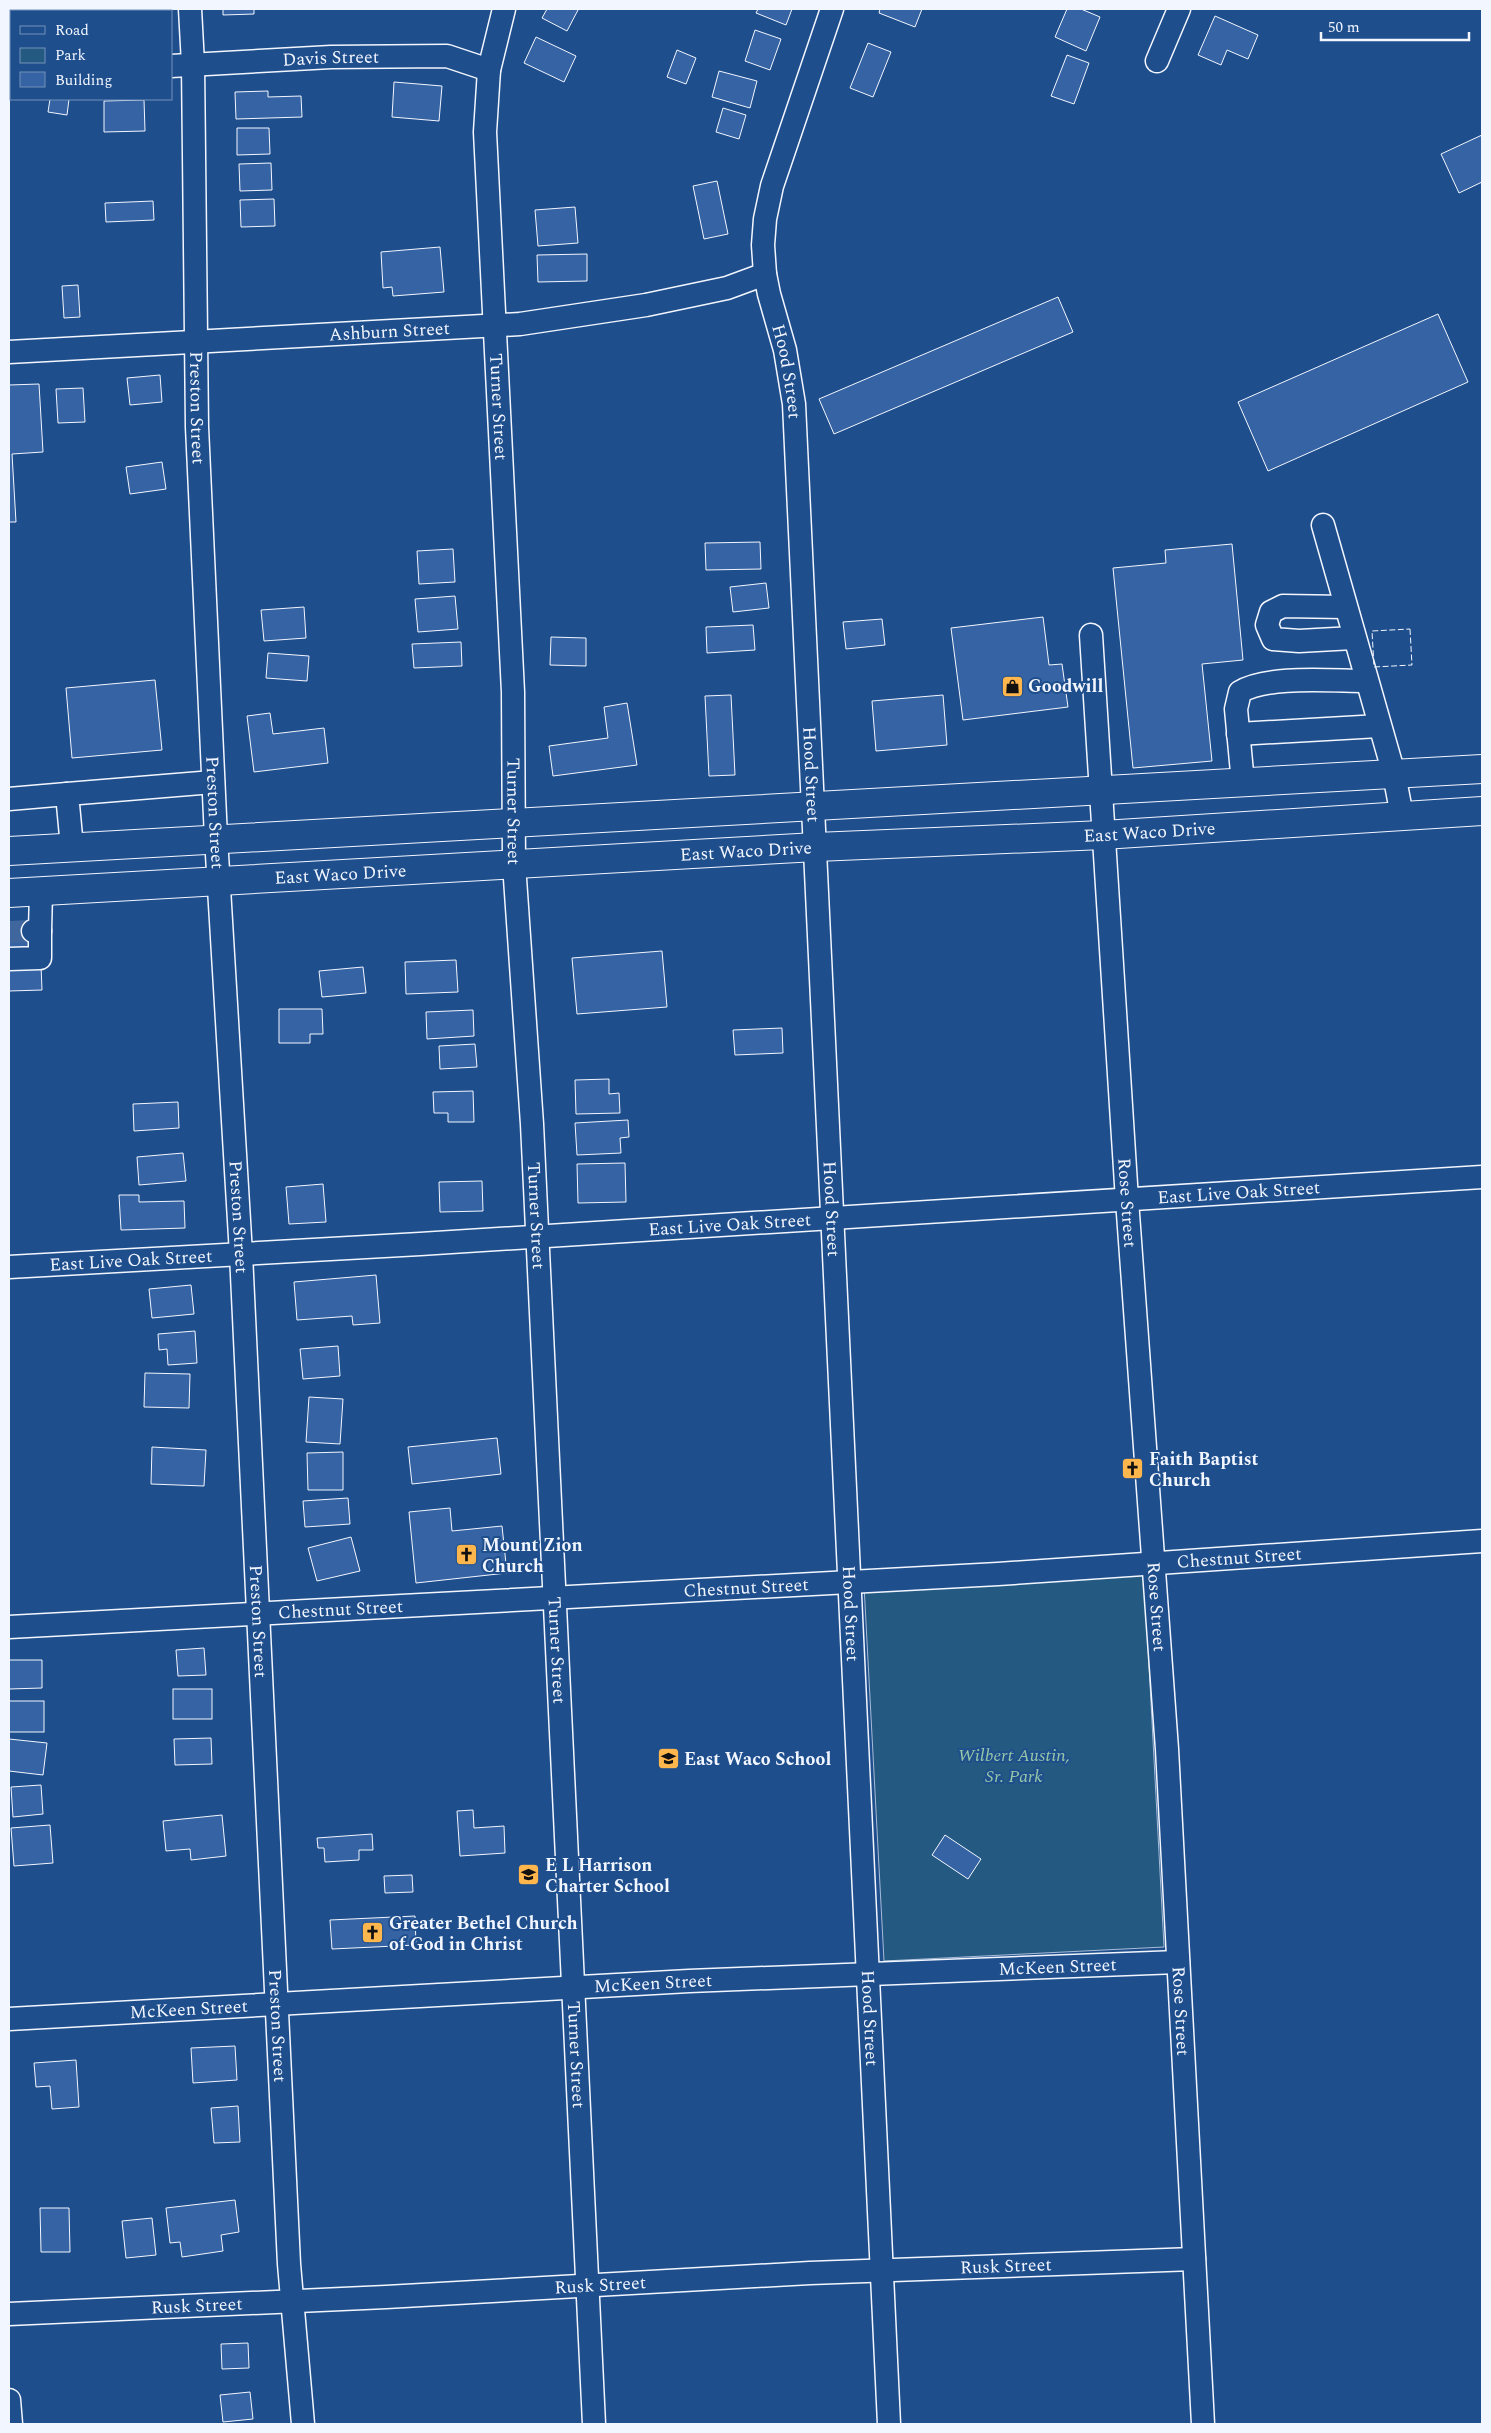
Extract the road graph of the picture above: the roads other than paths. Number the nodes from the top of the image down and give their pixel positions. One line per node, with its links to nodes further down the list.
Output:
1 (190, 9): 6 (street, Preston Street)
2 (504, 9): 8 (street, Turner Street)
3 (832, 9): 9 (street, Hood Street)
4 (1178, 9): 5 (street)
5 (1157, 61)
6 (193, 64): 7 (street, Davis Street); 8 (street, Davis Street); 11 (street, Preston Street)
7 (172, 66)
8 (488, 70): 10 (street, Turner Street)
9 (765, 274): 10 (street, Ashburn Street); 27 (street, Hood Street)
10 (496, 326): 11 (street, Ashburn Street); 30 (street, Turner Street)
11 (194, 342): 12 (street, Ashburn Street); 22 (street, Preston Street)
12 (9, 352)
13 (1323, 525): 14 (street)
14 (1344, 607): 16 (street); 16 (street)
15 (1091, 635): 24 (street, Rose Street)
16 (1353, 638): 17 (street)
17 (1366, 681): 18 (street); 19 (street)
18 (1379, 726): 19 (street); 21 (street)
19 (1238, 734): 23 (street)
20 (1482, 769): 21 (main road)
21 (1394, 774): 23 (main road); 29 (street)
22 (213, 782): 25 (street); 32 (street, Preston Street)
23 (1242, 783): 24 (main road)
24 (1102, 790): 27 (main road); 31 (street, Rose Street)
25 (67, 794): 26 (street); 33 (street)
26 (9, 799)
27 (814, 806): 30 (main road); 34 (street, Hood Street)
28 (1482, 811): 29 (main road, East Waco Drive)
29 (1402, 816): 31 (main road, East Waco Drive)
30 (514, 825): 32 (main road); 36 (street, Turner Street)
31 (1103, 835): 34 (main road, East Waco Drive); 42 (street, Rose Street)
32 (216, 838): 33 (main road); 37 (street, Preston Street)
33 (72, 847): 35 (main road)
34 (816, 848): 36 (main road, East Waco Drive); 43 (street, Hood Street)
35 (9, 851)
36 (514, 864): 37 (main road, East Waco Drive); 44 (street, Turner Street)
37 (220, 881): 38 (main road, East Waco Drive); 45 (street, Preston Street)
38 (41, 892): 39 (main road, East Waco Drive); 40 (street)
39 (9, 893)
40 (9, 959)
41 (1482, 1177): 42 (street, East Live Oak Street)
42 (1127, 1200): 43 (street, East Live Oak Street); 48 (street, Rose Street)
43 (834, 1218): 44 (street, East Live Oak Street); 49 (street, Hood Street)
44 (537, 1237): 45 (street, East Live Oak Street); 50 (street, Turner Street)
45 (241, 1254): 46 (street, East Live Oak Street); 51 (street, Preston Street)
46 (9, 1268)
47 (1482, 1541): 48 (street, Chestnut Street)
48 (1153, 1563): 49 (street, Chestnut Street); 53 (street, Rose Street)
49 (851, 1581): 50 (street, Chestnut Street); 54 (street, Hood Street)
50 (554, 1597): 51 (street, Chestnut Street); 55 (street, Turner Street)
51 (258, 1612): 52 (street, Chestnut Street); 56 (street, Preston Street)
52 (9, 1628)
53 (1178, 1962): 54 (street, McKeen Street); 58 (street, Rose Street)
54 (868, 1975): 55 (street, McKeen Street); 59 (street, Hood Street)
55 (572, 1988): 56 (street, McKeen Street); 60 (street, Turner Street)
56 (276, 2004): 57 (street, McKeen Street); 61 (street, Preston Street)
57 (9, 2019)
58 (1194, 2259): 59 (street, Rusk Street); 68 (street, Rose Street)
59 (882, 2270): 60 (street, Rusk Street); 67 (street, Hood Street)
60 (586, 2286): 61 (street, Rusk Street); 66 (street, Turner Street)
61 (292, 2301): 62 (street, Rusk Street); 65 (street, Preston Street)
62 (9, 2314)
63 (9, 2400): 64 (street)
64 (11, 2424)
65 (303, 2424)
66 (594, 2424)
67 (889, 2424)
68 (1203, 2424)

